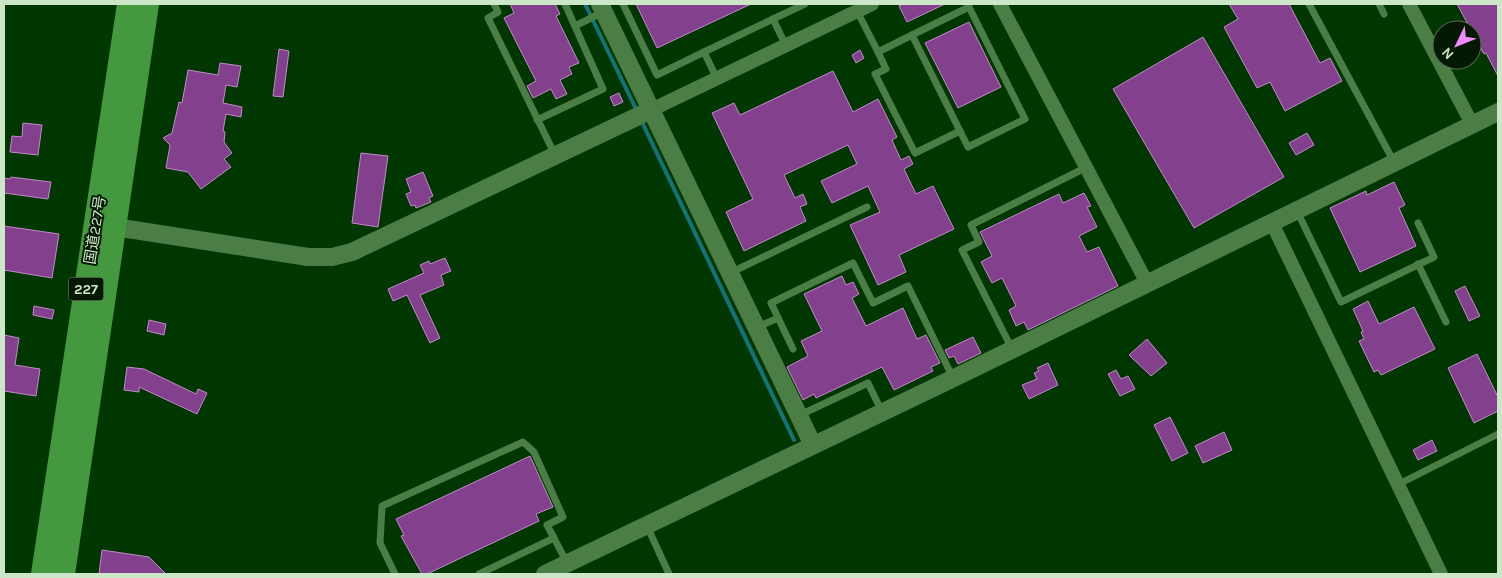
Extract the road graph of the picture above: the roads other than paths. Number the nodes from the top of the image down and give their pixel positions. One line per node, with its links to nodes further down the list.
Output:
1 (129, 4): 34 (highway, 国道227号 / 227)
2 (147, 4): 34 (highway, 国道227号 / 227)
3 (494, 4): 24 (lane)
4 (564, 4): 16 (lane)
5 (622, 4): 19 (lane)
6 (805, 4): 15 (lane)
7 (872, 4): 12 (street)
8 (1000, 4): 29 (street)
9 (1309, 4): 28 (lane)
10 (1379, 4): 14 (lane)
11 (1409, 4): 25 (street)
12 (855, 7): 18 (street); 20 (lane)
13 (600, 10): 16 (lane); 23 (street)
14 (1384, 14)
15 (773, 19): 18 (lane); 19 (lane)
16 (574, 26): 24 (lane)
17 (912, 35): 20 (lane); 26 (lane); 26 (lane)
18 (786, 46): 21 (street)
19 (704, 52): 21 (lane)
20 (878, 52): 26 (lane)
21 (717, 79): 23 (street)
22 (1498, 112): 25 (street)
23 (643, 114): 27 (street); 36 (street)
24 (537, 120): 27 (lane)
25 (1472, 124): 28 (street)
26 (960, 131)
27 (555, 155): 34 (street)
28 (1394, 162): 31 (street)
29 (1085, 168): 37 (street); 42 (lane)
30 (867, 207): 36 (lane)
31 (1297, 210): 32 (street); 35 (lane)
32 (1272, 223): 37 (street); 48 (street)
33 (1418, 223): 35 (lane)
34 (105, 225): 52 (highway, 国道227号 / 227); 53 (highway, 国道227号 / 227)
35 (1418, 264): 39 (lane)
36 (730, 273): 40 (street)
37 (1147, 283): 42 (street)
38 (778, 318): 40 (lane); 41 (lane); 43 (lane)
39 (1446, 322)
40 (757, 328): 45 (street)
41 (793, 349)
42 (1012, 349): 43 (street)
43 (954, 378): 44 (street)
44 (882, 412): 45 (lane); 47 (street)
45 (799, 416): 47 (street)
46 (1498, 434): 48 (lane)
47 (814, 445): 49 (street)
48 (1397, 485): 58 (street)
49 (647, 526): 51 (street); 57 (lane)
50 (554, 538): 51 (lane); 54 (lane); 55 (lane)
51 (567, 564): 56 (street)
52 (43, 574)
53 (63, 574)
54 (395, 574)
55 (479, 574)
56 (545, 574)
57 (668, 574)
58 (1441, 574)

